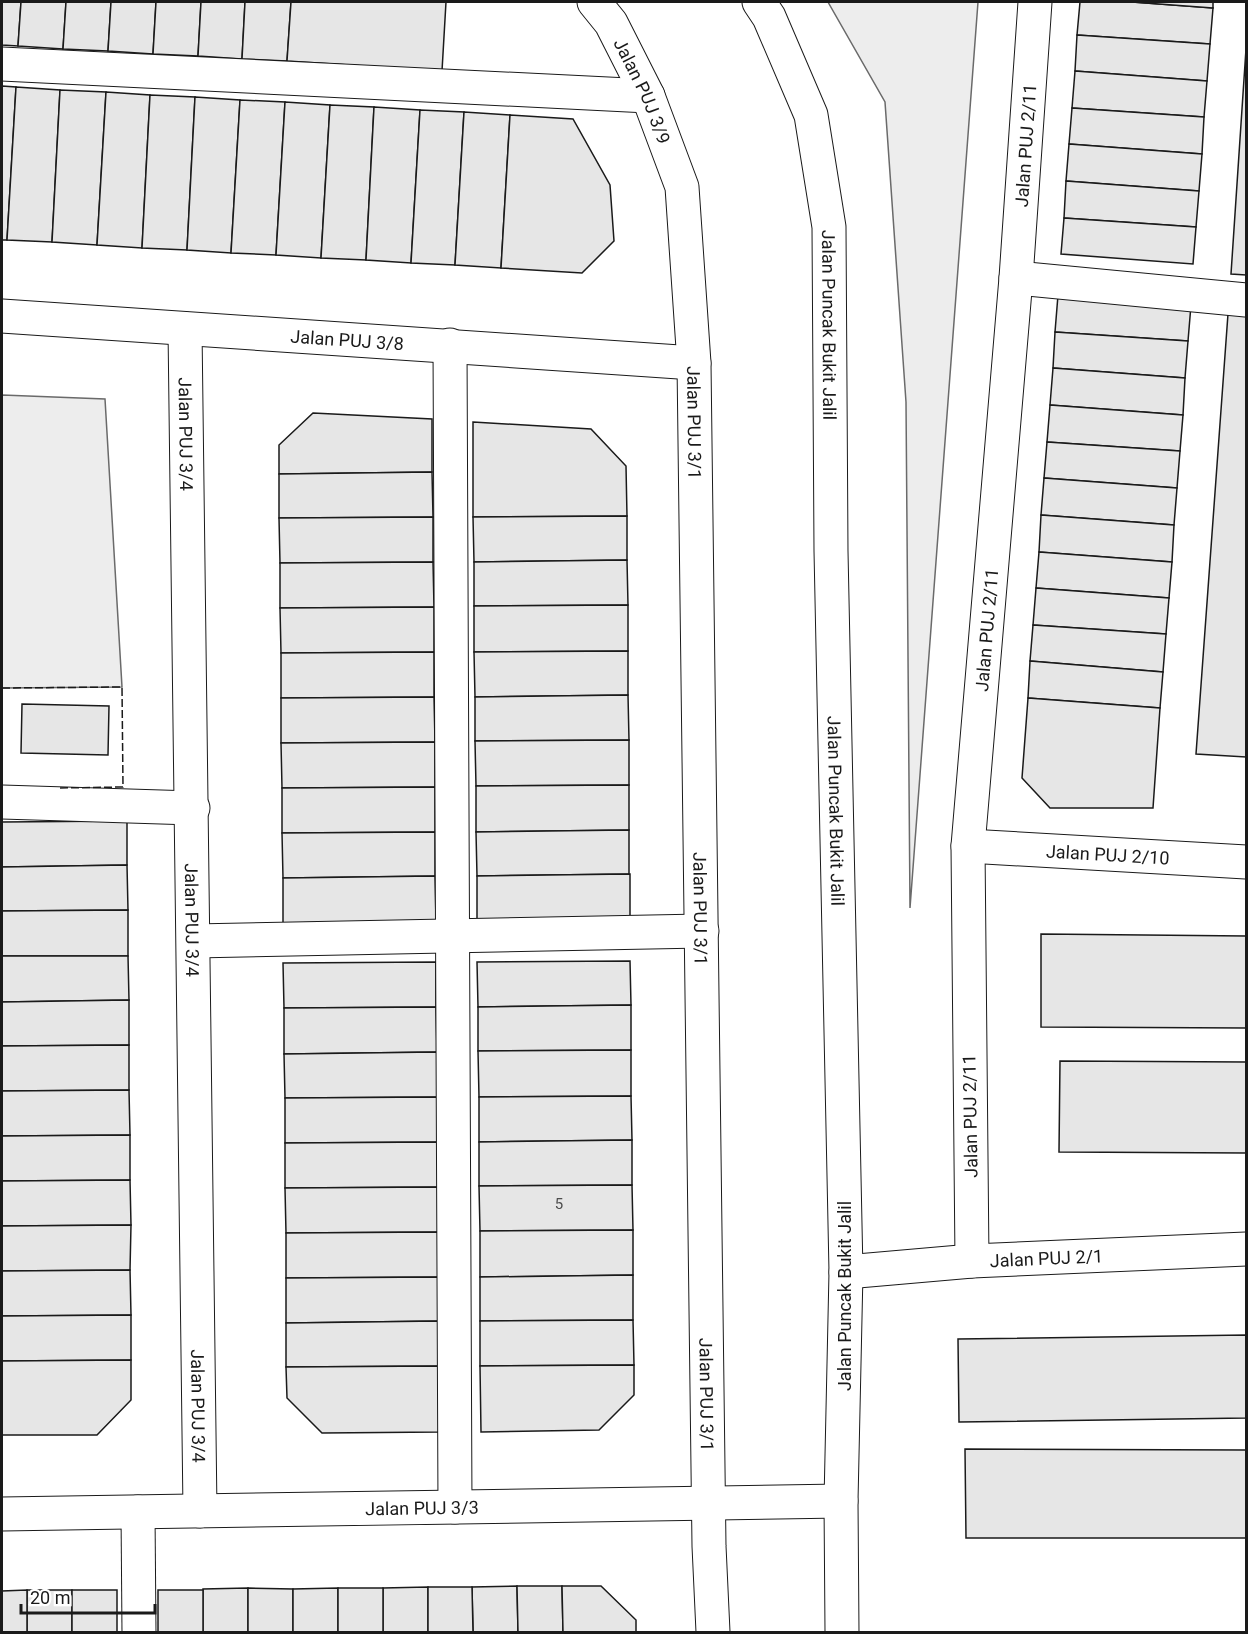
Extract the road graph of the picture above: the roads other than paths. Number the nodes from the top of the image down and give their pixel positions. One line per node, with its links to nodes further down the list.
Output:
1 (594, 2): 5 (street, Jalan PUJ 3/9)
2 (759, 2): 22 (street, Jalan Puncak Bukit Jalil)
3 (1035, 2): 7 (street, Jalan PUJ 2/11)
4 (2, 64): 5 (street)
5 (648, 96): 6 (street, Jalan PUJ 3/9)
6 (682, 187): 12 (street, Jalan PUJ 3/1)
7 (1016, 278): 8 (street); 15 (street, Jalan PUJ 2/11)
8 (1246, 300)
9 (2, 316): 10 (street, Jalan PUJ 3/8)
10 (185, 329): 11 (street, Jalan PUJ 3/8); 14 (street, Jalan PUJ 3/4)
11 (450, 345): 12 (street, Jalan PUJ 3/8); 18 (street)
12 (694, 363): 17 (street, Jalan PUJ 3/1)
13 (2, 802): 14 (street)
14 (193, 808): 19 (street, Jalan PUJ 3/4)
15 (968, 846): 16 (street, Jalan PUJ 2/10); 21 (street, Jalan PUJ 2/11)
16 (1246, 862)
17 (702, 931): 18 (street); 24 (street, Jalan PUJ 3/1)
18 (453, 936): 19 (street); 25 (street)
19 (194, 941): 26 (street, Jalan PUJ 3/4)
20 (1246, 1249): 21 (street, Jalan PUJ 2/1)
21 (972, 1261): 22 (street, Jalan PUJ 2/1)
22 (846, 1272): 23 (street, Jalan Puncak Bukit Jalil)
23 (841, 1501): 24 (street, Jalan PUJ 3/3); 31 (street, Jalan Puncak Bukit Jalil)
24 (710, 1503): 25 (street, Jalan PUJ 3/3); 30 (street, Jalan PUJ 3/1)
25 (455, 1507): 26 (street, Jalan PUJ 3/3)
26 (200, 1511): 27 (street, Jalan PUJ 3/3)
27 (138, 1512): 28 (street, Jalan PUJ 3/3); 29 (street)
28 (2, 1514)
29 (139, 1632)
30 (713, 1632)
31 (842, 1632)

